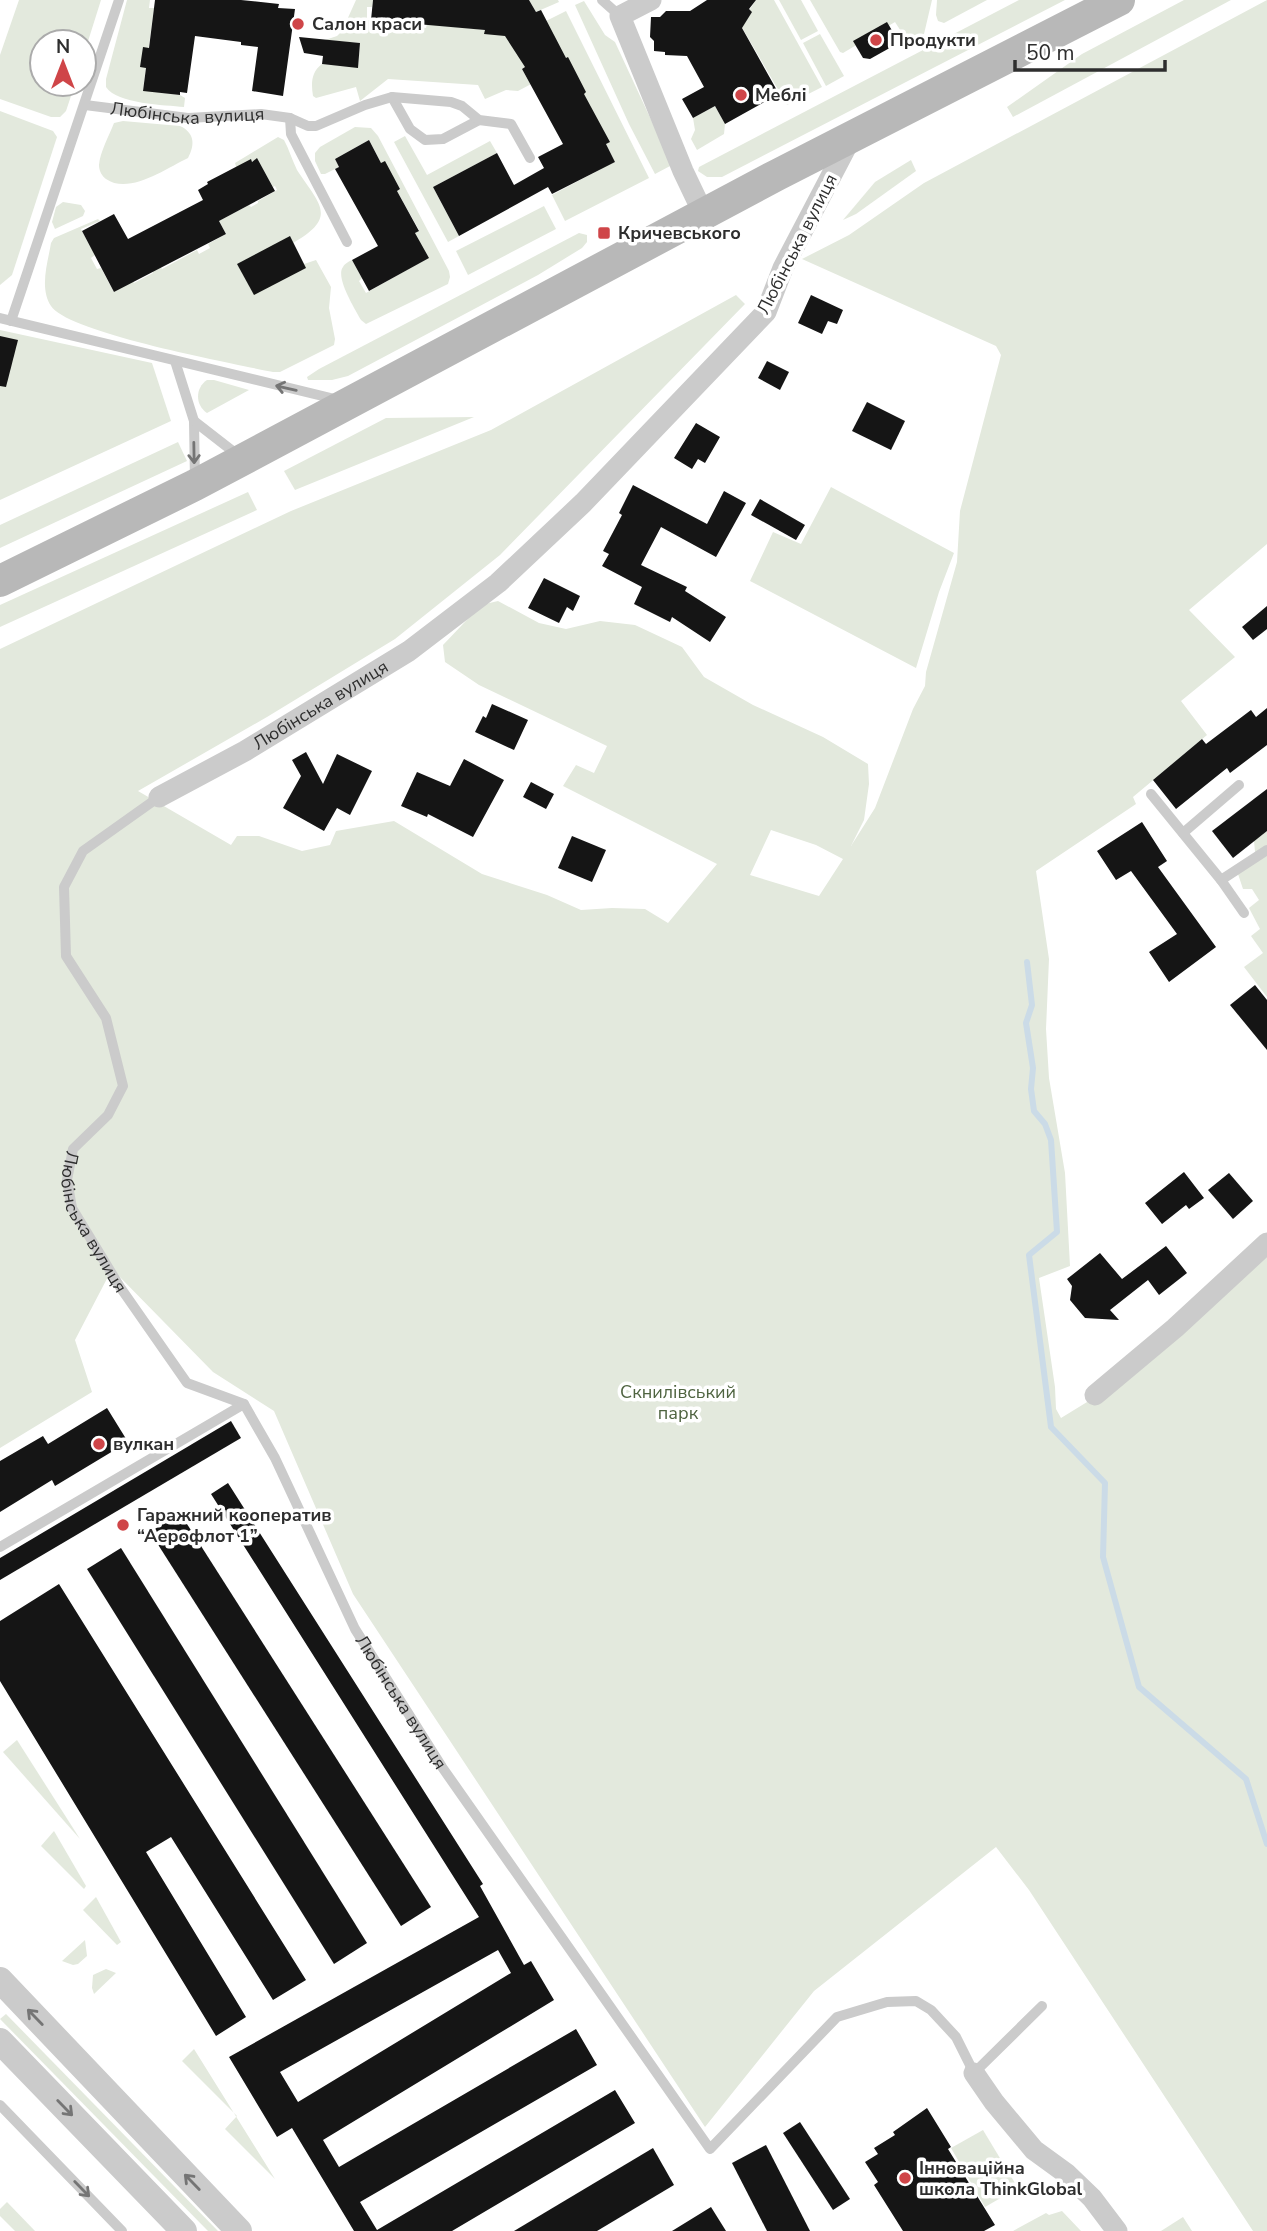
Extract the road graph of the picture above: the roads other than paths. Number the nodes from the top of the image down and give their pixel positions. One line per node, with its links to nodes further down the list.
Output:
1 (119, 0): 7 (lane)
2 (602, 0): 5 (lane)
3 (651, 0): 5 (street)
4 (1119, 0): 10 (main road, Любінська вулиця)
5 (620, 16): 12 (street)
6 (392, 97): 8 (lane, Любінська вулиця); 9 (lane, Любінська вулиця); 9 (lane)
7 (85, 105): 8 (lane, Любінська вулиця); 14 (lane)
8 (290, 118): 13 (lane, Любінська вулиця)
9 (479, 120): 11 (lane, Любінська вулиця)
10 (851, 138): 12 (main road, Любінська вулиця); 23 (street, Любінська вулиця)
11 (530, 158)
12 (704, 215): 16 (main road, Любінська вулиця)
13 (347, 242)
14 (6, 320): 15 (lane)
15 (175, 361): 16 (lane, one-way to 15); 17 (lane)
16 (352, 403): 18 (main road, Любінська вулиця)
17 (194, 421): 18 (lane); 19 (lane, one-way to 19)
18 (244, 459): 19 (main road, Любінська вулиця)
19 (195, 485): 20 (main road, Любінська вулиця)
20 (0, 581)
21 (1239, 785): 24 (lane)
22 (1151, 794): 24 (lane)
23 (159, 797): 30 (lane, Любінська вулиця)
24 (1183, 833): 26 (lane)
25 (1267, 850): 26 (lane)
26 (1221, 880): 27 (lane)
27 (1244, 913)
28 (1267, 1243): 29 (street)
29 (1095, 1395)
30 (244, 1404): 31 (lane); 35 (lane, Любінська вулиця)
31 (0, 1547)
32 (0, 1980): 39 (street, one-way to 32)
33 (1042, 2007): 35 (lane)
34 (0, 2041): 38 (street, one-way to 38)
35 (974, 2073): 40 (street)
36 (0, 2105): 37 (lane, one-way to 37)
37 (122, 2231)
38 (184, 2231)
39 (239, 2231)
40 (1117, 2231)

